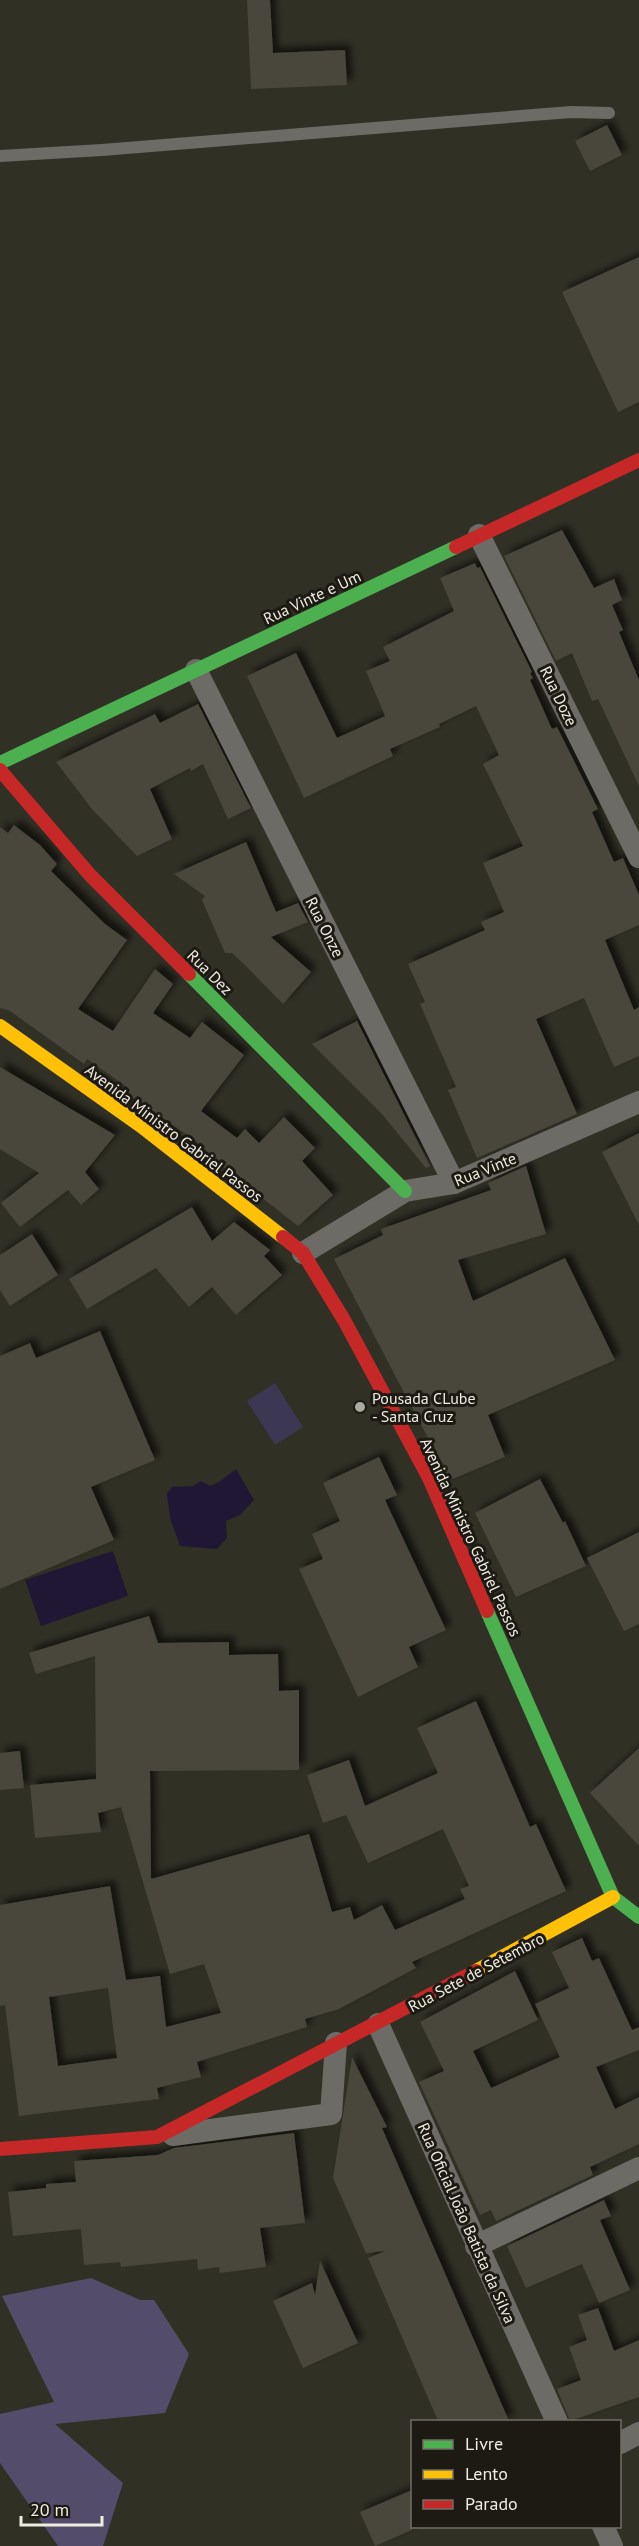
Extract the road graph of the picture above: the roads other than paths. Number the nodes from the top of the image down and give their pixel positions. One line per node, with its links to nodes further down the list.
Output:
1 (609, 113): 2 (lane)
2 (0, 156)
3 (639, 460): 4 (street, Rua Vinte e Um)
4 (479, 535): 5 (street, Rua Vinte e Um); 8 (street, Rua Doze)
5 (196, 670): 6 (street, Rua Vinte e Um); 11 (street, Rua Onze)
6 (0, 763)
7 (0, 770): 12 (street, Rua Dez)
8 (639, 857)
9 (0, 1026): 13 (street, Avenida Ministro Gabriel Passos)
10 (639, 1102): 11 (street, Rua Vinte)
11 (454, 1183): 12 (street, Rua Vinte)
12 (405, 1191): 13 (street, Rua Vinte)
13 (303, 1253): 14 (street, Avenida Ministro Gabriel Passos)
14 (613, 1898): 15 (street); 16 (street, Rua Sete de Setembro)
15 (639, 1917)
16 (378, 2024): 17 (street, Rua Sete de Setembro); 21 (street, Rua Oficial João Batista da Silva)
17 (336, 2043): 18 (street, Rua Sete de Setembro); 18 (street, Rua Sete de Setembro)
18 (157, 2137): 19 (street, Rua Sete de Setembro)
19 (0, 2148)
20 (639, 2168): 21 (street)
21 (476, 2246): 22 (street, Rua Oficial João Batista da Silva)
22 (557, 2420)
23 (639, 2433): 24 (street)
24 (621, 2442)
25 (604, 2528): 26 (street)
26 (612, 2546)

